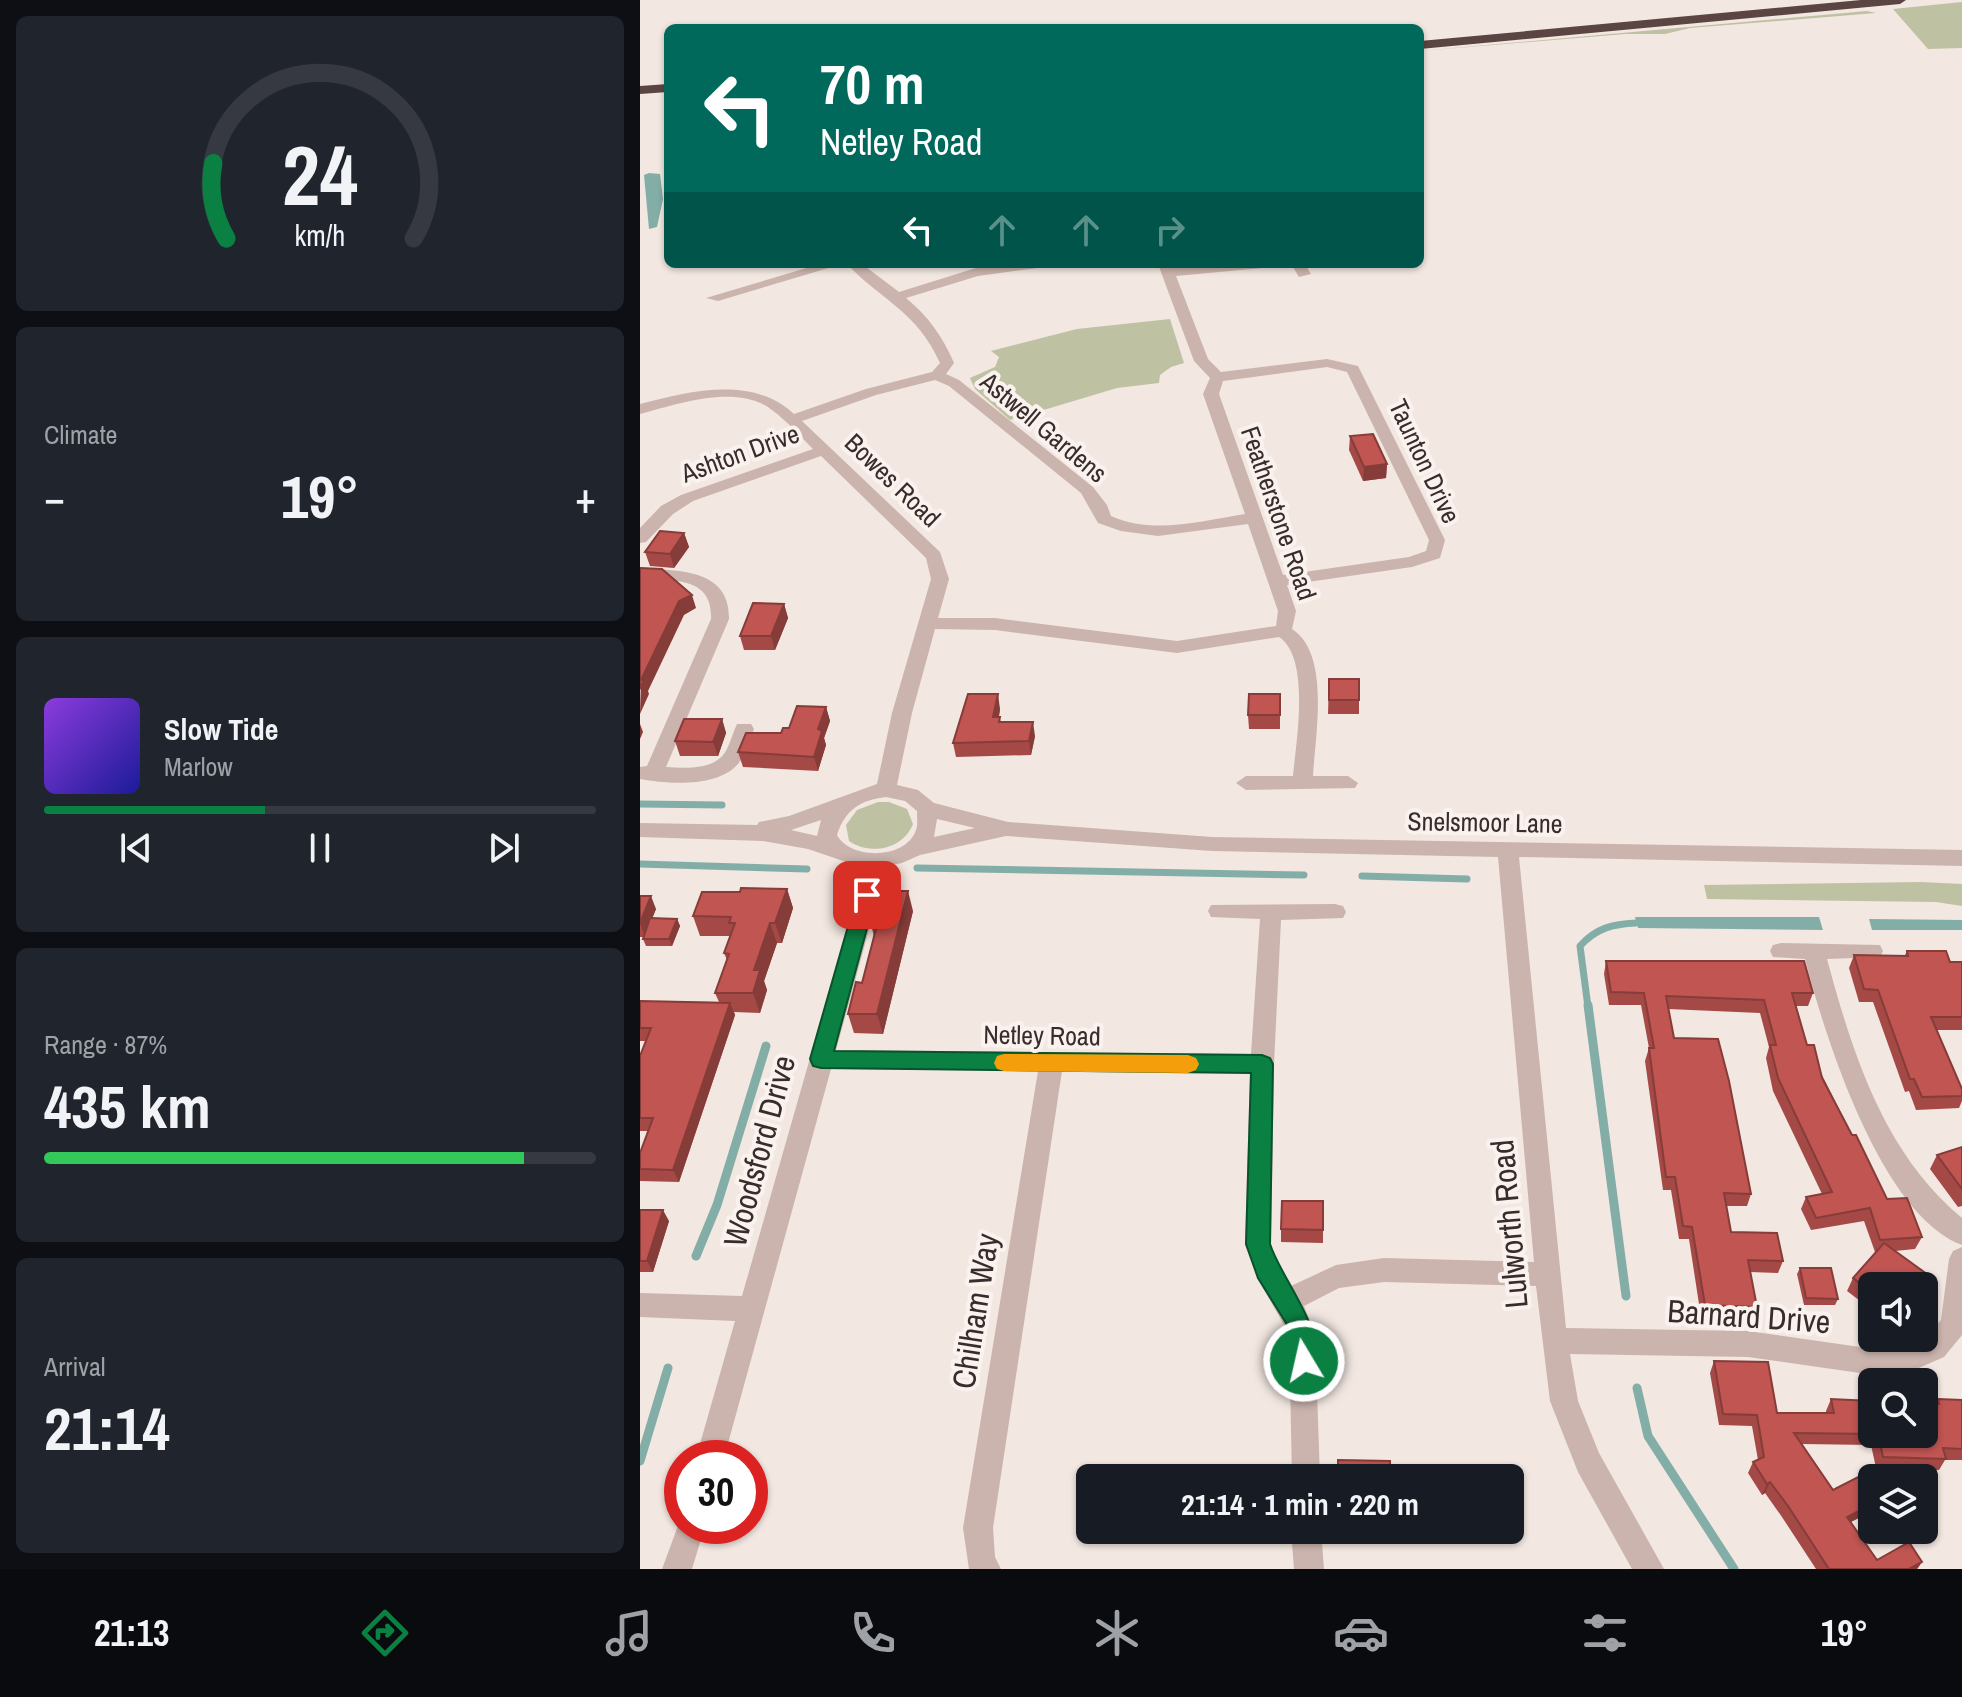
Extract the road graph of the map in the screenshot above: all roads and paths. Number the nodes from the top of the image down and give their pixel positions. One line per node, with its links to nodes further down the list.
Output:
1 (1807, 0): 3 (highway)
2 (1900, 0): 4 (highway)
3 (1424, 35)
4 (1424, 45)
5 (664, 88): 6 (highway)
6 (640, 90)
7 (664, 98): 8 (highway)
8 (640, 100)
9 (821, 268): 14 (street)
10 (860, 268): 13 (street)
11 (1006, 268): 13 (street)
12 (1166, 269): 16 (street)
13 (899, 296): 15 (street)
14 (713, 298)
15 (937, 375): 18 (street); 20 (street, Astwell Gardens)
16 (1218, 377): 20 (street, Featherstone Road); 23 (street, Taunton Drive)
17 (640, 409): 18 (street, Bowes Road)
18 (794, 419): 19 (street, Bowes Road)
19 (824, 450): 21 (street, Ashton Drive); 24 (street, Bowes Road)
20 (1254, 518): 23 (street, Featherstone Road)
21 (640, 538)
22 (640, 573): 27 (street)
23 (1277, 581): 25 (street, Featherstone Road)
24 (929, 623): 25 (street, Featherstone Road); 31 (street, Bowes Road)
25 (1282, 631): 29 (street)
26 (744, 729): 27 (street)
27 (647, 773)
28 (1246, 783): 29 (street)
29 (1303, 783): 30 (street)
30 (1348, 783)
31 (886, 790): 32 (street); 33 (street)
32 (839, 807): 36 (street); 38 (street)
33 (927, 809): 34 (street, Snelsmoor Lane); 37 (street)
34 (1008, 829): 37 (street, Snelsmoor Lane); 39 (street, Snelsmoor Lane)
35 (640, 830): 36 (street)
36 (742, 831): 38 (street)
37 (911, 849): 41 (street)
38 (834, 850): 41 (street)
39 (1508, 851): 40 (street, Snelsmoor Lane); 53 (street, Lulworth Road)
40 (1962, 858)
41 (872, 862): 48 (street, Woodsford Drive)
42 (1219, 911): 43 (street)
43 (1271, 911): 44 (street); 50 (street)
44 (1335, 912)
45 (1781, 951): 46 (street)
46 (1814, 951): 47 (street); 51 (street)
47 (1872, 951)
48 (821, 1059): 49 (street, Netley Road); 56 (street, Woodsford Drive)
49 (1051, 1063): 50 (street, Netley Road); 63 (street, Chilham Way)
50 (1262, 1064): 54 (street)
51 (1962, 1234)
52 (1962, 1259): 57 (street, Barnard Drive)
53 (1548, 1274): 54 (street); 57 (street, Lulworth Road)
54 (1287, 1302): 59 (street)
55 (640, 1305): 56 (street)
56 (753, 1309): 58 (street, Woodsford Drive)
57 (1554, 1341): 65 (street, Lulworth Road)
58 (715, 1440)
59 (1306, 1464)
60 (685, 1544): 62 (street)
61 (1307, 1544): 64 (street)
62 (677, 1569)
63 (986, 1569)
64 (1309, 1569)
65 (1649, 1569)

